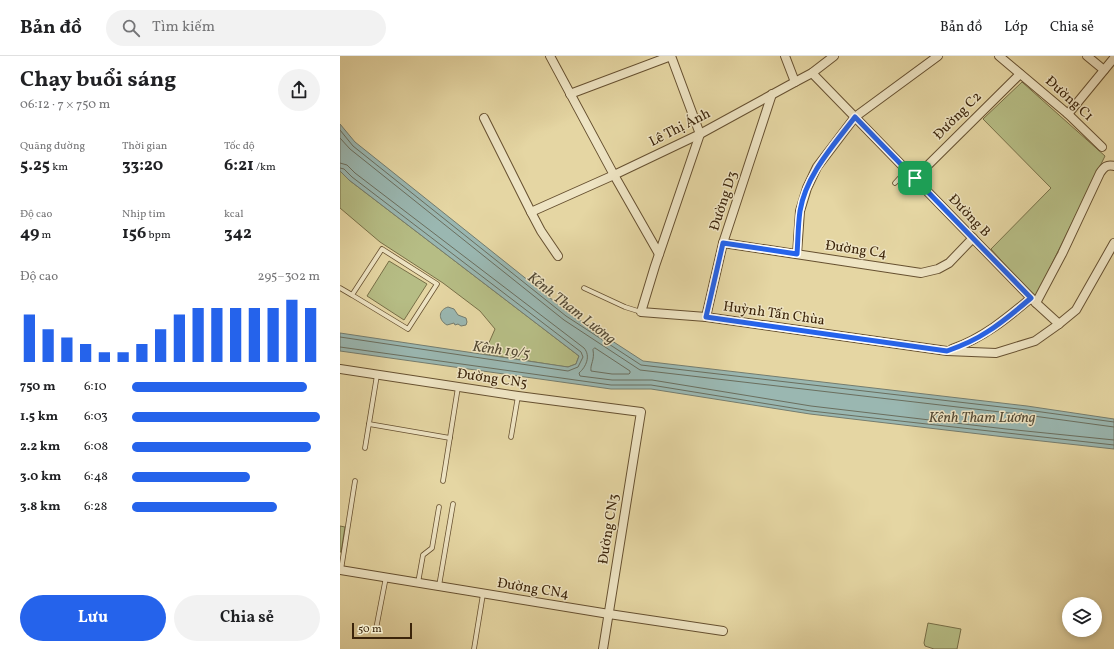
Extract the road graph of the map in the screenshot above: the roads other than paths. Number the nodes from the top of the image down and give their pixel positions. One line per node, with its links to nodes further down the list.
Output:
1 (550, 56): 13 (street)
2 (671, 56): 13 (street); 18 (street)
3 (785, 56): 12 (street)
4 (834, 56): 10 (street, Lê Thị Ánh)
5 (938, 56): 16 (street)
6 (999, 56): 11 (street, Đường C1)
7 (1087, 56): 9 (street)
8 (1114, 58): 9 (street)
9 (1104, 70): 15 (street)
10 (812, 73): 12 (street, Lê Thị Ánh); 16 (street, Đường B)
11 (1020, 74): 15 (street, Đường C1); 23 (street, Đường C2)
12 (795, 82): 14 (street, Lê Thị Ánh)
13 (570, 94): 22 (street)
14 (772, 94): 18 (street, Lê Thị Ánh); 27 (street, Đường D3)
15 (1068, 114): 19 (street, Đường C1)
16 (855, 117): 21 (street, Đường B); 30 (street)
17 (484, 118): 25 (street)
18 (700, 134): 22 (street, Lê Thị Ánh); 29 (street)
19 (1102, 147)
20 (1114, 166): 35 (street)
21 (907, 170): 23 (street, Đường B); 24 (lane)
22 (614, 175): 25 (street, Lê Thị Ánh); 29 (street)
23 (915, 178): 26 (street, Đường B)
24 (895, 183)
25 (531, 212): 31 (street)
26 (973, 238): 30 (street, Đường C4); 35 (street, Đường B)
27 (723, 243): 30 (street, Đường C4); 37 (street, Đường D3)
28 (1114, 243): 38 (street, Huỳnh Tấn Chùa)
29 (659, 254): 36 (street)
30 (797, 254)
31 (558, 256)
32 (340, 288): 34 (lane)
33 (584, 288): 36 (lane)
34 (352, 294): 34 (lane)
35 (1034, 300): 38 (street, Đường B); 39 (street, Huỳnh Tấn Chùa)
36 (641, 312): 37 (street, Huỳnh Tấn Chùa)
37 (706, 317): 39 (street, Huỳnh Tấn Chùa)
38 (1059, 324): 39 (street, Huỳnh Tấn Chùa)
39 (947, 351)
40 (340, 369): 41 (street, Đường CN5)
41 (377, 375): 42 (street, Đường CN5); 45 (lane)
42 (458, 387): 43 (street, Đường CN5); 47 (lane)
43 (518, 396): 44 (street, Đường CN5); 46 (lane)
44 (641, 412): 58 (street, Đường CN3)
45 (369, 424): 47 (lane); 48 (lane)
46 (511, 437)
47 (450, 438): 50 (lane)
48 (365, 448)
49 (355, 481): 53 (lane)
50 (443, 481)
51 (453, 504): 56 (lane)
52 (439, 507): 55 (lane)
53 (341, 570): 54 (street, Đường CN4)
54 (386, 577): 55 (street, Đường CN4); 59 (lane)
55 (418, 583): 56 (street, Đường CN4)
56 (439, 586): 57 (street, Đường CN4)
57 (484, 594): 58 (street, Đường CN4); 61 (lane)
58 (609, 614): 60 (street, Đường CN4); 62 (street, Đường CN3)
59 (376, 629)
60 (723, 630)
61 (474, 649)
62 (603, 649)

